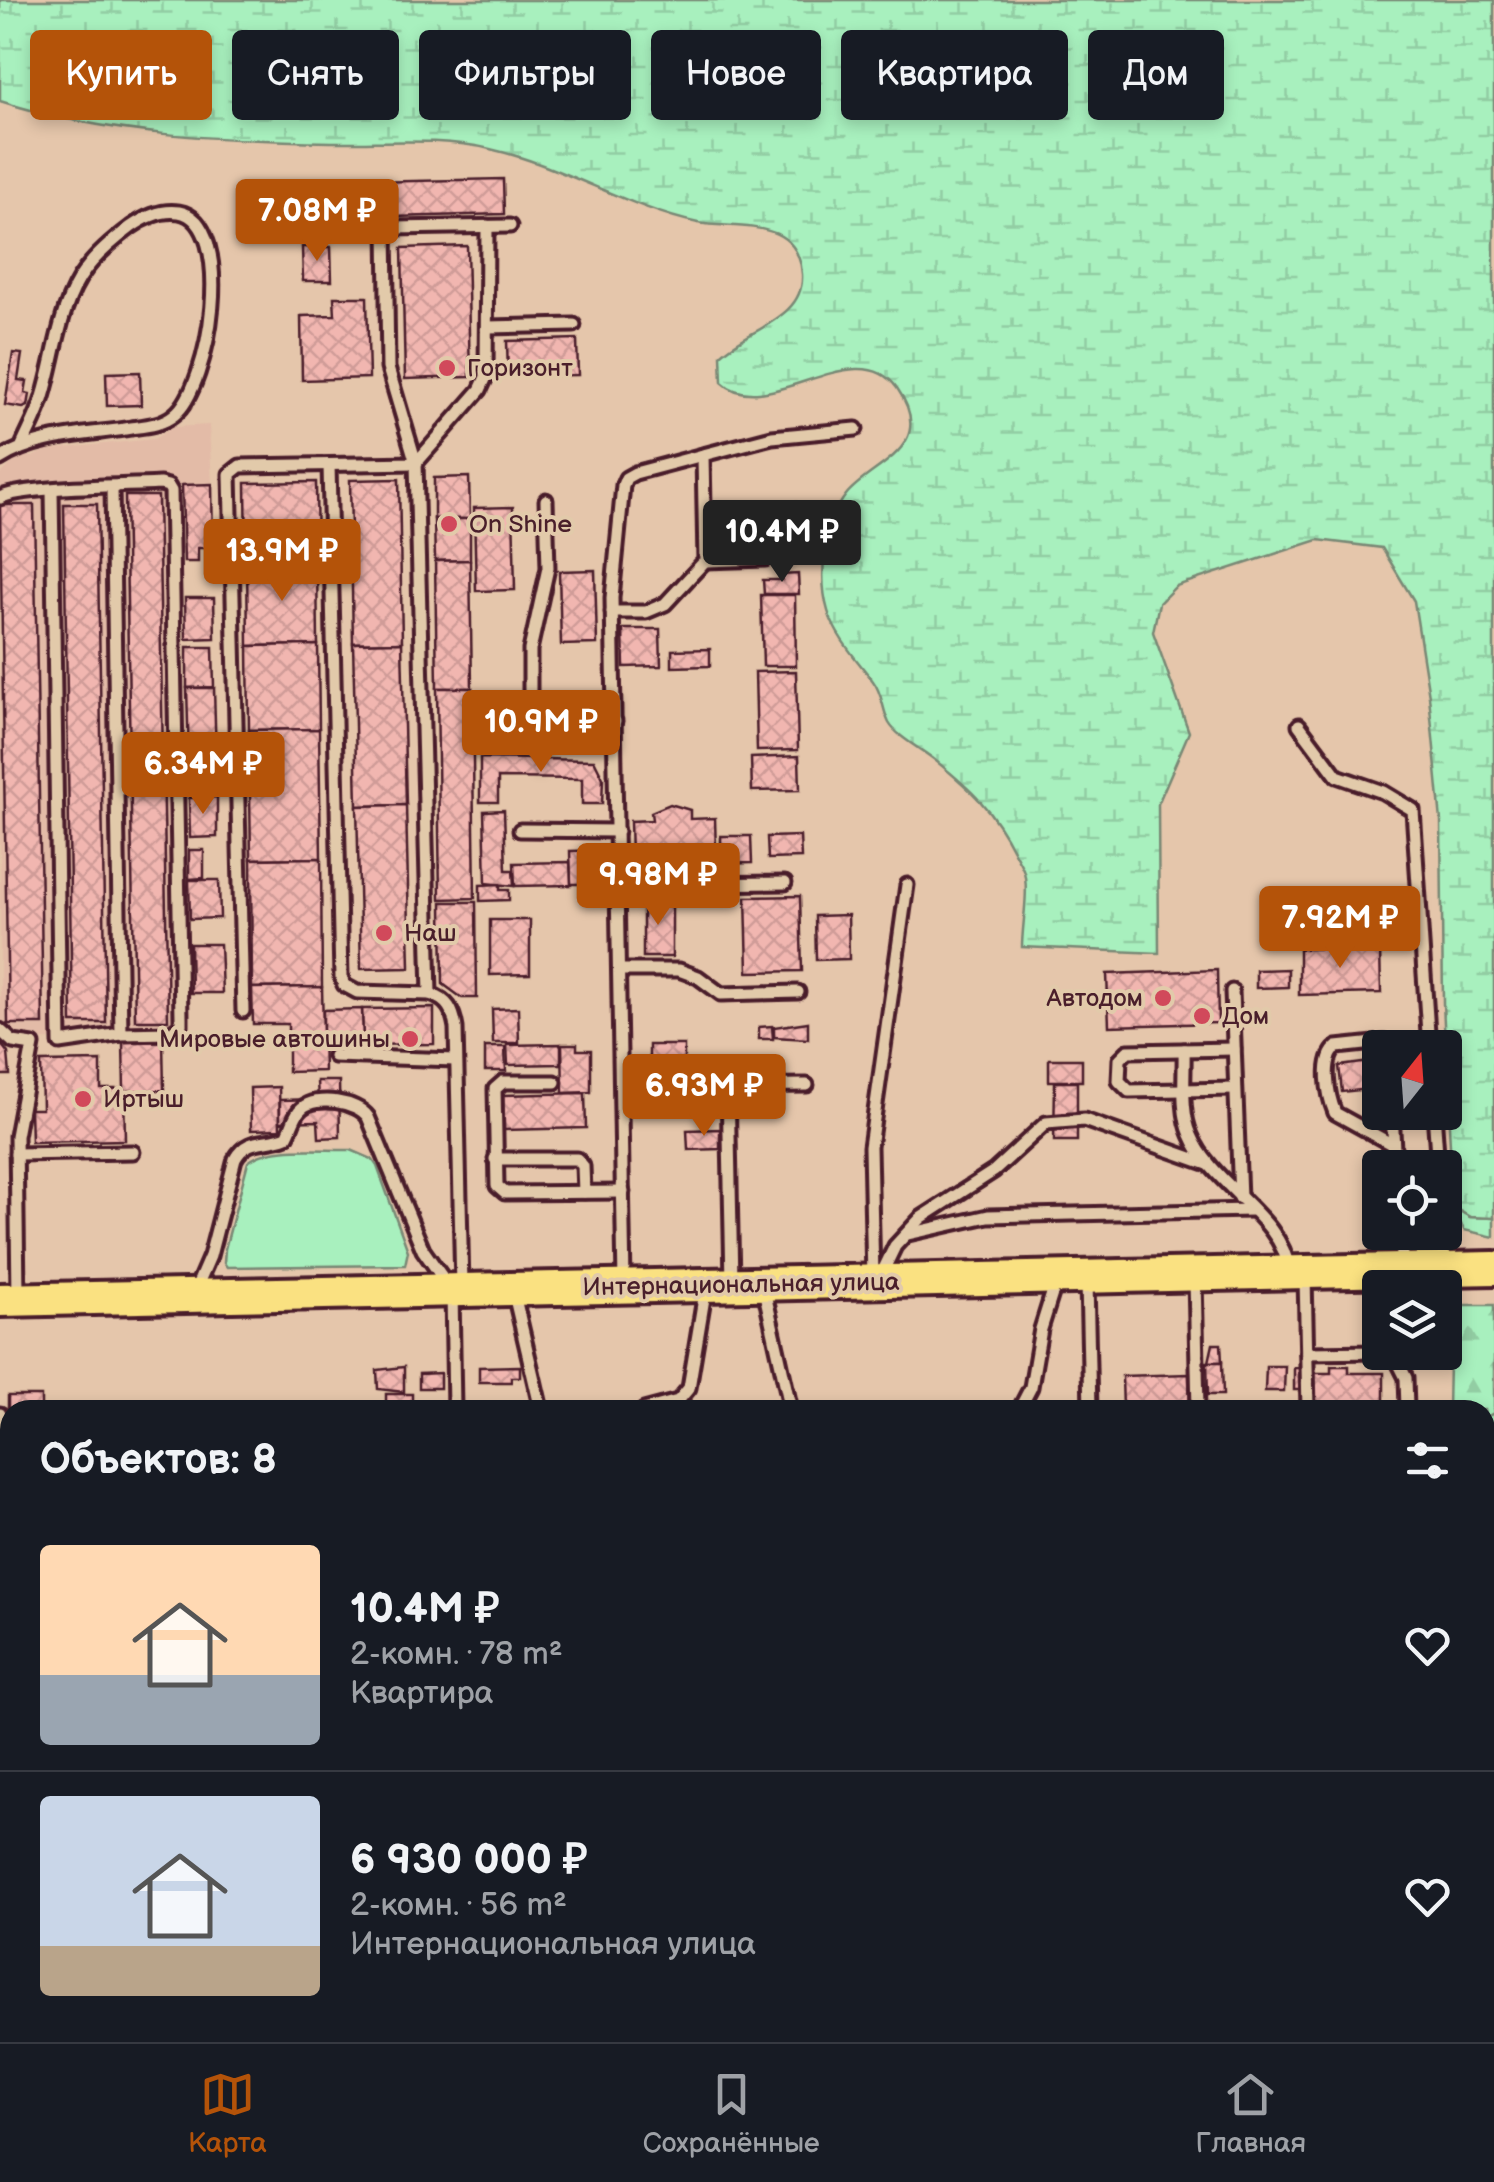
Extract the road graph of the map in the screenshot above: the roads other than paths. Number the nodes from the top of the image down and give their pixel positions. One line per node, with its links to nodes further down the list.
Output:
1 (487, 226): 2 (lane); 3 (lane); 6 (lane)
2 (510, 226)
3 (386, 228): 4 (lane); 11 (lane)
4 (276, 230)
5 (574, 325): 6 (lane)
6 (488, 327): 11 (lane)
7 (856, 429): 9 (lane)
8 (22, 446): 8 (lane); 10 (lane)
9 (703, 455): 18 (lane); 19 (lane)
10 (0, 459)
11 (416, 464): 12 (lane); 30 (lane)
12 (328, 465): 30 (lane); 31 (lane)
13 (112, 486): 14 (lane); 34 (lane); 34 (lane)
14 (52, 490): 15 (lane); 35 (lane)
15 (0, 496)
16 (546, 500): 20 (lane)
17 (765, 559): 18 (lane)
18 (705, 561): 19 (lane)
19 (612, 612): 20 (lane)
20 (615, 722): 23 (lane)
21 (1299, 725): 33 (lane)
22 (520, 830): 23 (lane)
23 (617, 831): 26 (lane)
24 (785, 883): 26 (lane)
25 (907, 885): 68 (lane)
26 (618, 886): 27 (lane)
27 (619, 970): 29 (lane); 58 (lane)
28 (1232, 991): 38 (lane)
29 (798, 992)
30 (430, 994): 41 (lane)
31 (242, 1011)
32 (0, 1030): 36 (lane)
33 (1428, 1030)
34 (121, 1034): 35 (lane)
35 (60, 1042): 36 (lane)
36 (32, 1044): 54 (lane)
37 (1362, 1044): 48 (lane)
38 (1234, 1049): 39 (lane); 46 (lane)
39 (1184, 1050): 47 (lane); 47 (lane)
40 (334, 1056): 41 (lane)
41 (456, 1060): 72 (lane)
42 (555, 1082): 55 (lane)
43 (807, 1084): 44 (lane)
44 (728, 1086): 45 (lane); 69 (lane)
45 (661, 1087)
46 (1236, 1089): 47 (lane); 59 (lane)
47 (1185, 1090): 56 (lane)
48 (1362, 1128)
49 (1366, 1130): 51 (lane)
50 (1393, 1130): 51 (lane)
51 (1393, 1145): 52 (lane)
52 (1393, 1150)
53 (133, 1152): 54 (lane)
54 (16, 1154): 74 (lane)
55 (495, 1159): 57 (lane); 57 (lane)
56 (1208, 1164): 59 (lane); 61 (lane)
57 (584, 1192): 58 (lane)
58 (623, 1192): 70 (lane)
59 (1240, 1198): 60 (lane)
60 (1252, 1210): 61 (lane); 64 (lane)
61 (904, 1235): 68 (lane)
62 (1490, 1269): 63 (main road, Интернациональная улица)
63 (1462, 1271)
64 (1297, 1273): 65 (main road, Интернациональная улица); 66 (main road, Интернациональная улица); 76 (lane)
65 (1362, 1274)
66 (1194, 1275): 67 (main road, Интернациональная улица); 84 (lane)
67 (1072, 1278): 68 (main road, Интернациональная улица); 82 (lane); 83 (lane)
68 (875, 1282): 69 (main road, Интернациональная улица)
69 (734, 1286): 70 (main road, Интернациональная улица); 80 (lane); 81 (lane)
70 (624, 1288): 71 (main road, Интернациональная улица)
71 (513, 1290): 72 (main road, Интернациональная улица); 79 (lane)
72 (457, 1291): 73 (main road, Интернациональная улица); 73 (lane); 78 (lane)
73 (192, 1296): 74 (main road, Интернациональная улица)
74 (9, 1300)
75 (1362, 1352): 76 (lane)
76 (1307, 1353): 85 (lane)
77 (1402, 1370): 86 (lane)
78 (454, 1400)
79 (539, 1400)
80 (679, 1400)
81 (786, 1400)
82 (1024, 1400)
83 (1089, 1400)
84 (1198, 1400)
85 (1308, 1400)
86 (1407, 1400)

